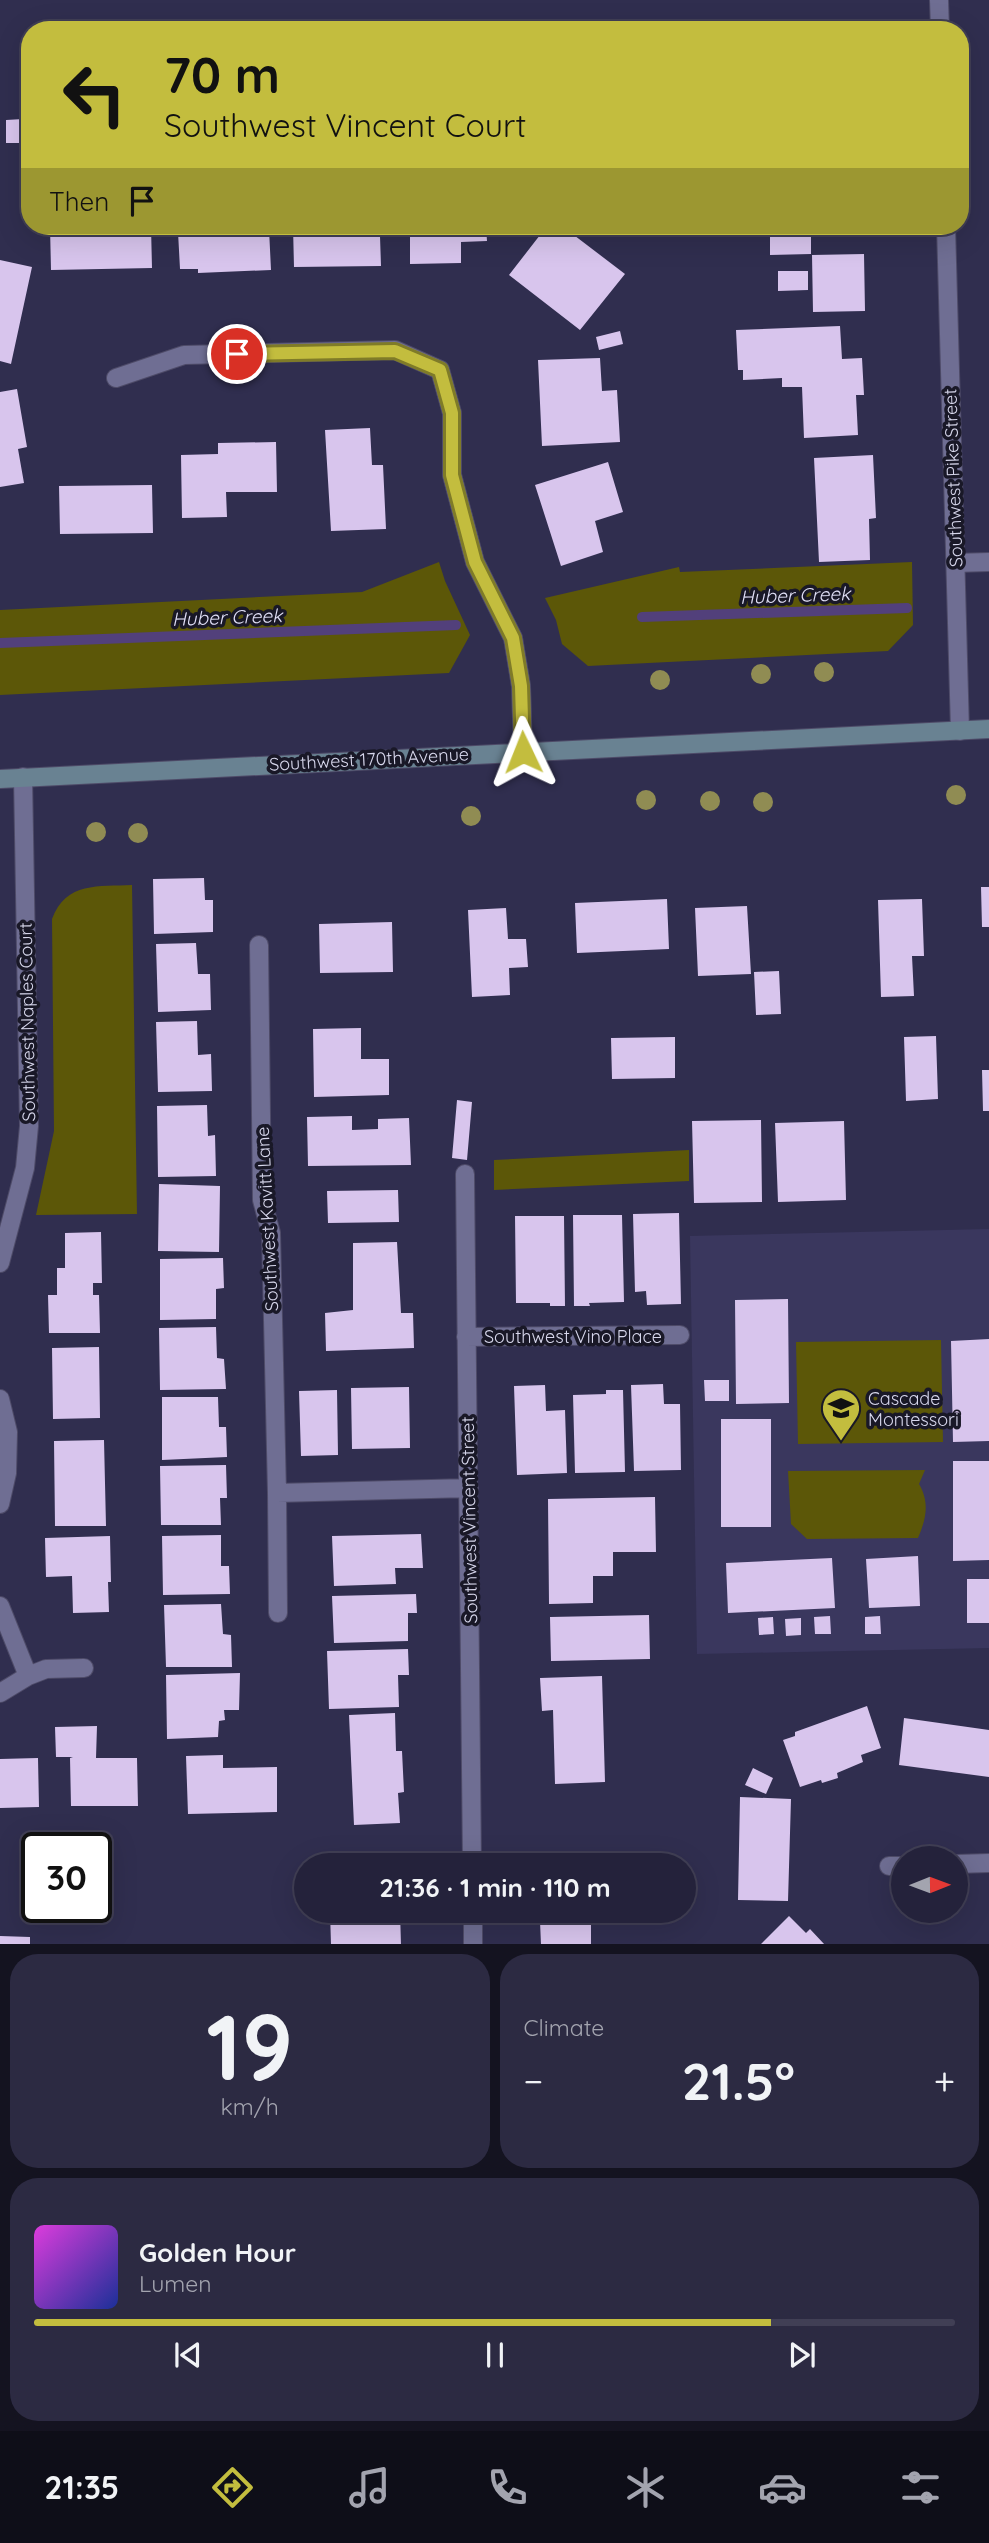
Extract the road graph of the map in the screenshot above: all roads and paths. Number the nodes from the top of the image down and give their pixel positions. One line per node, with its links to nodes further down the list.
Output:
1 (939, 0): 2 (street)
2 (940, 21)
3 (946, 235): 6 (street, Southwest Pike Street)
4 (116, 378): 9 (street)
5 (989, 562): 6 (street)
6 (955, 563): 8 (street, Southwest Pike Street)
7 (989, 729): 8 (main road, Southwest 170th Avenue)
8 (960, 731): 9 (main road, Southwest 170th Avenue)
9 (523, 752): 10 (main road, Southwest 170th Avenue)
10 (23, 778): 11 (main road, Southwest 170th Avenue); 14 (street, Southwest Naples Court)
11 (0, 779)
12 (259, 945): 19 (street, Southwest Kavitt Lane)
13 (465, 1174): 16 (street, Southwest Vincent Street)
14 (0, 1263)
15 (680, 1335): 16 (street, Southwest Vino Place)
16 (466, 1337): 18 (street, Southwest Vincent Street)
17 (0, 1399): 20 (street)
18 (470, 1488): 19 (street); 26 (street, Southwest Vincent Street)
19 (277, 1493): 22 (street, Southwest Kavitt Lane)
20 (0, 1504)
21 (0, 1606): 24 (street)
22 (278, 1613)
23 (84, 1668): 24 (street)
24 (28, 1676): 25 (street)
25 (0, 1693)
26 (472, 1853)
27 (989, 1863): 28 (street)
28 (968, 1864)
29 (473, 1923): 30 (street)
30 (473, 1944)

